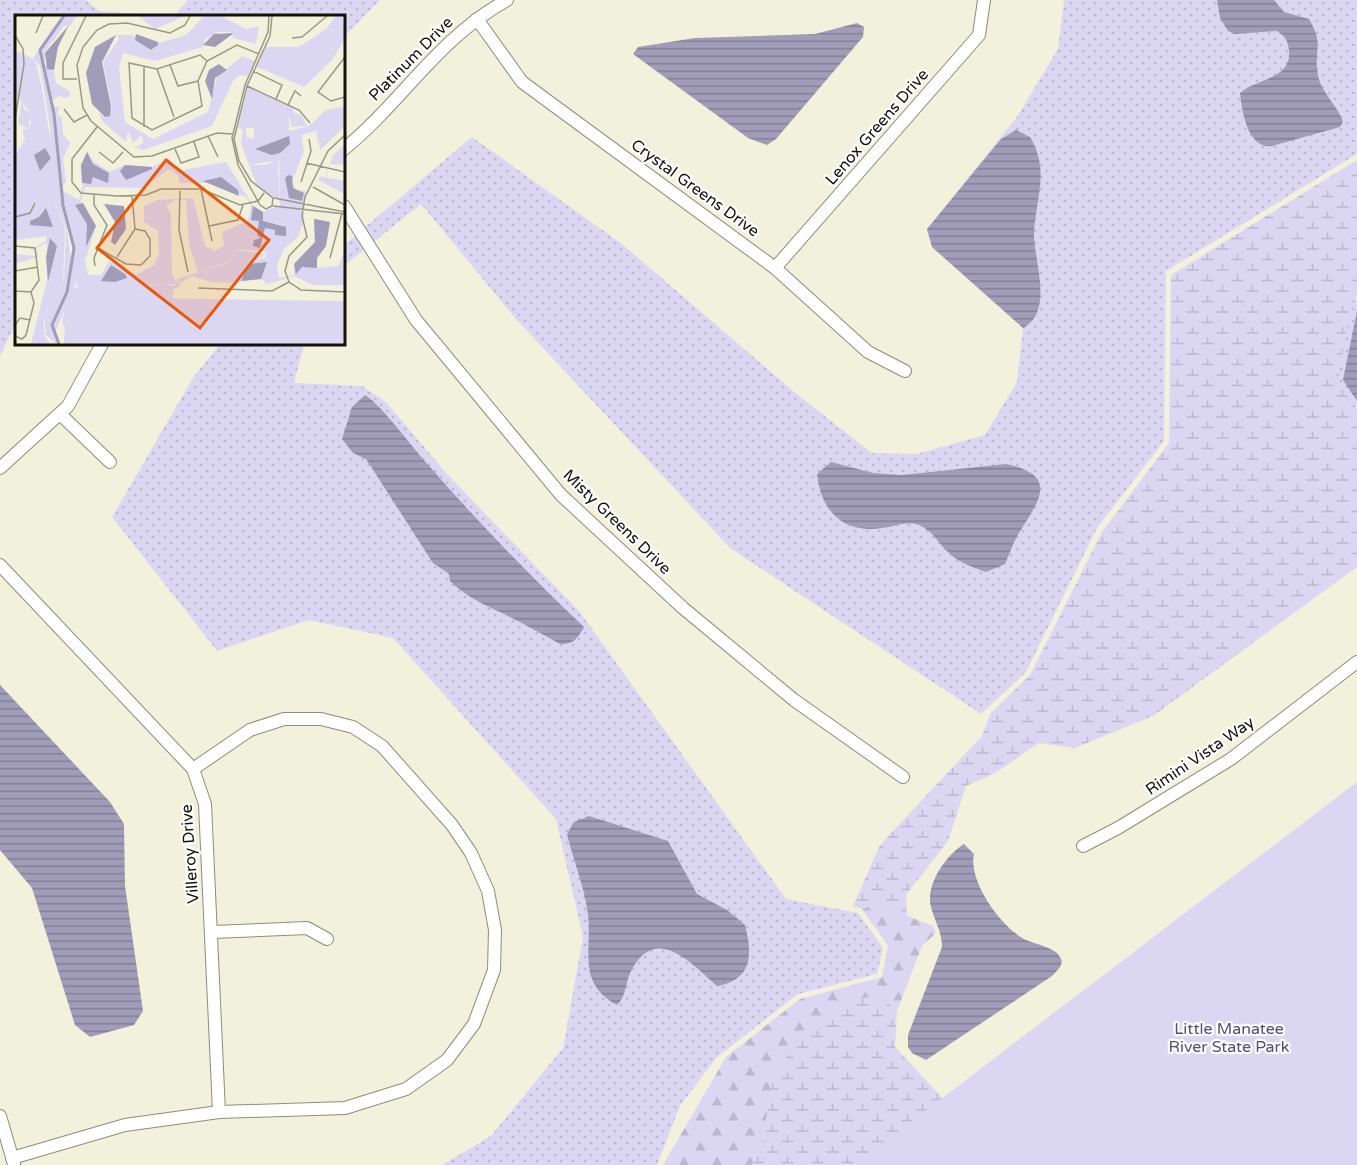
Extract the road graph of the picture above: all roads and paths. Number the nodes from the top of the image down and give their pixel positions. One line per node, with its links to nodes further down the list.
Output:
1 (507, 0): 3 (street, Platinum Drive)
2 (984, 0): 6 (street, Lenox Greens Drive)
3 (477, 19): 4 (street, Platinum Drive); 6 (street, Crystal Greens Drive)
4 (345, 148)
5 (345, 208): 15 (street, Misty Greens Drive)
6 (775, 268): 8 (street, Crystal Greens Drive)
7 (102, 345): 9 (street)
8 (905, 371)
9 (61, 415): 10 (street); 11 (street)
10 (110, 462)
11 (0, 468)
12 (0, 565): 14 (street, Villeroy Drive)
13 (1357, 662): 16 (street, Rimini Vista Way)
14 (193, 769): 17 (street, Villeroy Drive); 19 (street)
15 (903, 777)
16 (1083, 846)
17 (212, 932): 18 (street); 19 (street, Villeroy Drive)
18 (327, 939)
19 (219, 1112): 21 (street)
20 (0, 1116): 21 (street)
21 (13, 1162)

